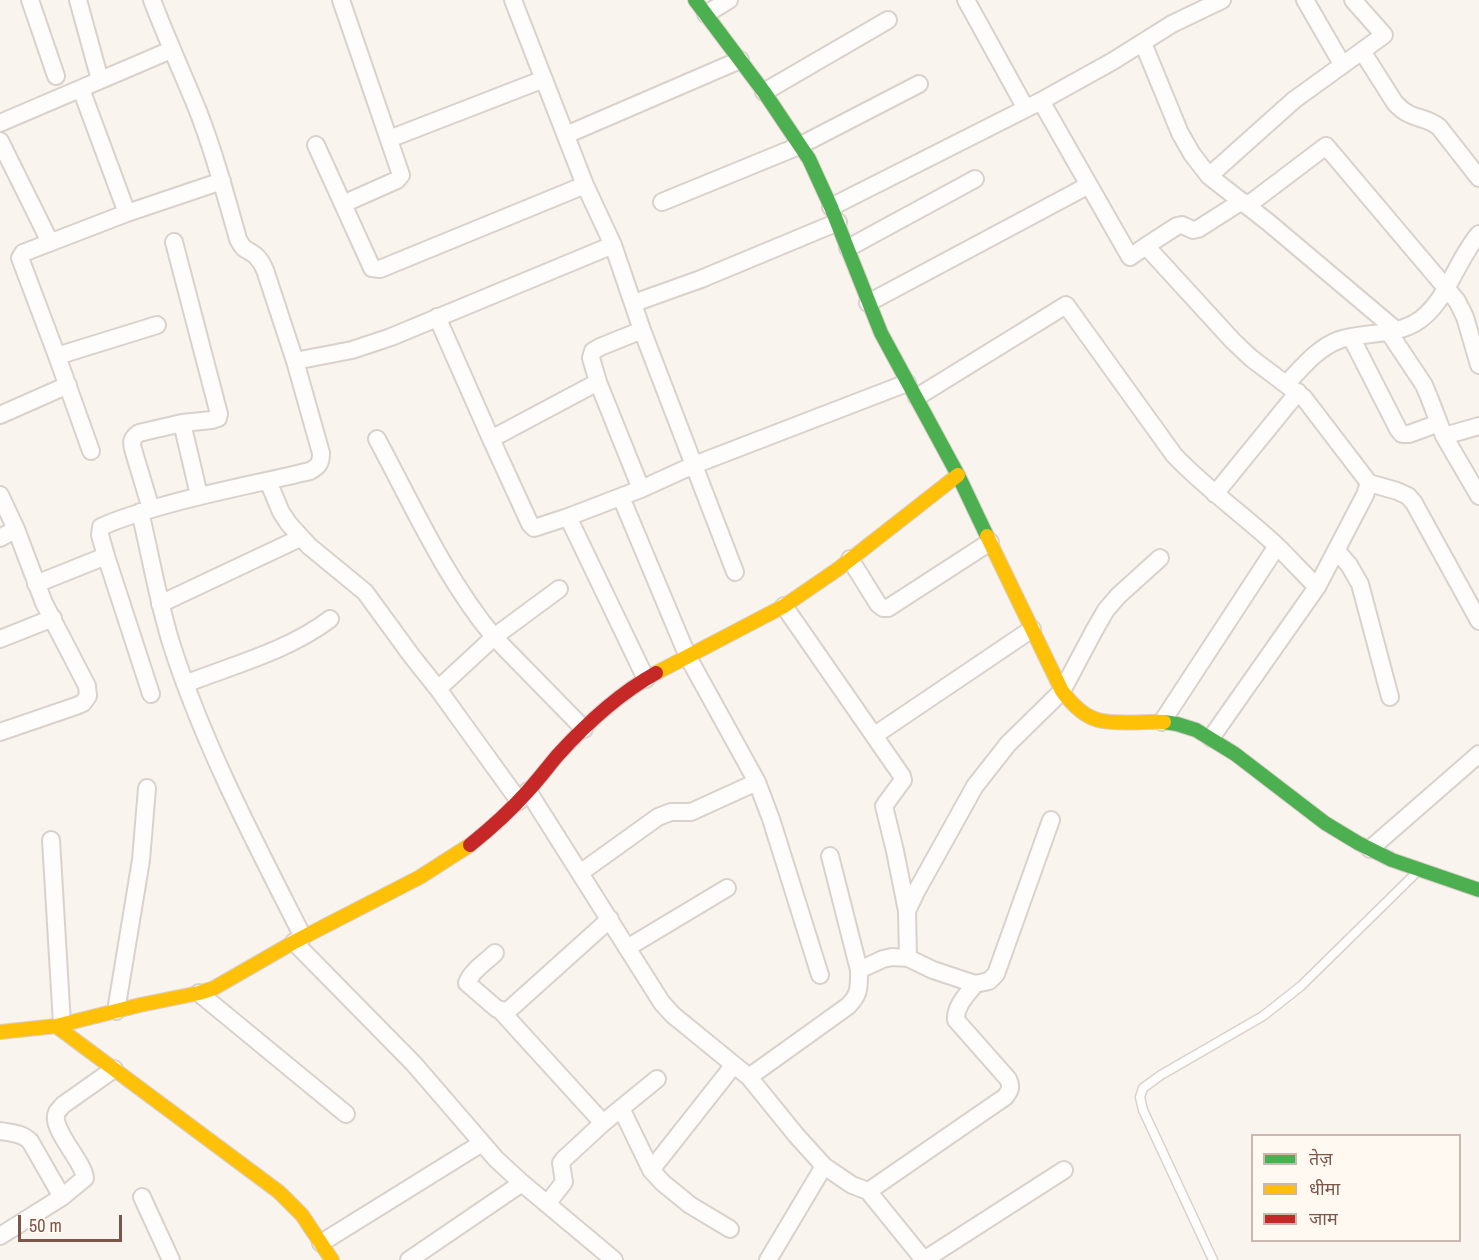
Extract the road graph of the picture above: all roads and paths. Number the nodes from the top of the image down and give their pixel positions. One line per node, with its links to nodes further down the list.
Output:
1 (30, 0): 19 (street)
2 (78, 0): 21 (street)
3 (152, 0): 15 (street)
4 (341, 0): 28 (street)
5 (513, 0): 20 (street)
6 (695, 0): 12 (street)
7 (729, 0): 12 (street)
8 (966, 0): 25 (street)
9 (1222, 0): 14 (street)
10 (1305, 0): 18 (street)
11 (1353, 0): 16 (street)
12 (706, 14): 17 (street)
13 (888, 20): 24 (street)
14 (1143, 43): 25 (street); 32 (street)
15 (171, 50): 21 (street); 35 (street)
16 (1362, 51): 18 (street); 33 (street)
17 (740, 60): 24 (street); 27 (street)
18 (1342, 64): 32 (street)
19 (56, 76)
20 (544, 79): 27 (street); 28 (street)
21 (100, 80): 23 (street)
22 (919, 84): 31 (street)
23 (81, 88): 26 (street); 41 (street)
24 (764, 92): 31 (street)
25 (1033, 104): 37 (street); 42 (street)
26 (0, 123)
27 (566, 135): 36 (street)
28 (389, 139): 40 (street)
29 (0, 141): 44 (street)
30 (316, 145): 40 (street)
31 (799, 146): 38 (street); 42 (street)
32 (1209, 176): 39 (street)
33 (1479, 178)
34 (975, 179): 48 (street)
35 (222, 181): 41 (street); 58 (street)
36 (585, 185): 40 (street); 46 (street)
37 (1089, 185): 47 (street); 51 (street)
38 (662, 202)
39 (1245, 203): 47 (street); 49 (street); 55 (street)
40 (343, 204)
41 (127, 213): 44 (street)
42 (835, 215): 48 (street); 50 (street)
43 (1479, 234): 49 (street)
44 (50, 242): 57 (street)
45 (174, 242): 66 (street)
46 (613, 245): 50 (street); 52 (street)
47 (1146, 246): 63 (street)
48 (848, 248): 51 (street)
49 (1446, 287): 55 (street); 59 (street)
50 (634, 303): 54 (street)
51 (868, 303): 61 (street)
52 (437, 317): 58 (street); 70 (street)
53 (157, 325): 57 (street)
54 (642, 330): 60 (street); 72 (street)
55 (1392, 331): 56 (street); 68 (street)
56 (1352, 338): 63 (street); 68 (street)
57 (57, 356): 62 (street)
58 (296, 361): 74 (street)
59 (1479, 365)
60 (598, 382): 70 (street); 76 (street)
61 (907, 383): 64 (street); 72 (street)
62 (68, 385): 65 (street); 71 (street)
63 (1292, 388): 75 (street); 77 (street)
64 (917, 398): 73 (street); 77 (street)
65 (0, 415)
66 (182, 423): 79 (street); 82 (street)
67 (1479, 426): 68 (street)
68 (1442, 430): 80 (street)
69 (377, 439): 103 (street)
70 (491, 439): 83 (street)
71 (91, 451)
72 (694, 465): 76 (street); 93 (street)
73 (958, 475): 87 (street); 92 (street)
74 (268, 481): 79 (street); 85 (street)
75 (1369, 483): 89 (street); 101 (street)
76 (641, 489): 81 (street)
77 (1215, 494): 88 (street)
78 (0, 495): 84 (street)
79 (199, 495): 82 (street)
80 (1479, 496)
81 (621, 497): 83 (street); 105 (street)
82 (146, 511): 90 (street); 97 (street)
83 (568, 517): 106 (street)
84 (16, 529): 86 (street); 94 (street)
85 (300, 537): 97 (street); 108 (street)
86 (0, 538)
87 (990, 542): 92 (street); 102 (street)
88 (1277, 546): 95 (street); 112 (street)
89 (1336, 550): 95 (street); 111 (street)
90 (106, 556): 94 (street); 110 (street)
91 (1160, 558): 109 (street)
92 (850, 559): 98 (street)
93 (735, 572)
94 (36, 584): 99 (street)
95 (1317, 587): 116 (street)
96 (559, 589): 103 (street)
97 (160, 604): 107 (street)
98 (784, 606): 105 (street); 115 (street)
99 (53, 618): 104 (street); 114 (street)
100 (330, 619): 107 (street)
101 (1479, 621)
102 (1032, 628): 109 (street); 115 (street)
103 (494, 637): 108 (street); 113 (street)
104 (0, 639)
105 (688, 657): 106 (street); 118 (street)
106 (646, 679): 113 (street)
107 (185, 684): 131 (street)
108 (438, 689): 120 (street)
109 (1062, 691): 112 (street); 129 (street)
110 (151, 694)
111 (1390, 697)
112 (1162, 722): 116 (street)
113 (584, 729): 120 (street)
114 (0, 732)
115 (875, 735): 129 (street)
116 (1211, 738): 123 (street)
117 (1479, 754): 123 (street)
118 (757, 782): 126 (street); 136 (street)
119 (147, 788): 139 (street)
120 (524, 796): 126 (street); 131 (street)
121 (1051, 820): 137 (street)
122 (51, 840): 141 (street)
123 (1370, 849): 125 (street)
124 (830, 856): 135 (street)
125 (1420, 870): 128 (street); 168 (lane)
126 (580, 873): 130 (street)
127 (727, 888): 132 (street)
128 (1479, 890)
129 (907, 911): 134 (street)
130 (610, 919): 132 (street); 140 (street)
131 (298, 940): 138 (street); 151 (street)
132 (627, 948): 143 (street)
133 (495, 953): 140 (street)
134 (908, 958): 135 (street); 137 (street)
135 (859, 970): 145 (street)
136 (820, 975)
137 (975, 984): 156 (street)
138 (199, 993): 139 (street); 148 (street)
139 (116, 1011): 141 (street)
140 (501, 1011): 149 (street)
141 (59, 1025): 142 (street); 144 (street)
142 (0, 1032)
143 (733, 1065): 145 (street); 153 (street)
144 (114, 1070): 157 (street); 162 (street)
145 (749, 1077): 152 (street)
146 (657, 1079): 147 (street)
147 (621, 1108): 149 (street); 153 (street)
148 (346, 1114)
149 (603, 1123): 159 (street)
150 (0, 1131): 157 (street)
151 (483, 1143): 155 (street); 162 (street)
152 (824, 1166): 156 (street); 167 (street)
153 (651, 1170): 160 (street)
154 (1064, 1170): 156 (street)
155 (522, 1183): 159 (street); 165 (street)
156 (866, 1190)
157 (62, 1197): 161 (street)
158 (142, 1197): 163 (street)
159 (547, 1204): 166 (street)
160 (730, 1229)
161 (0, 1236)
162 (321, 1243): 164 (street)
163 (165, 1258)
164 (332, 1260)
165 (409, 1260)
166 (614, 1260)
167 (768, 1260)
168 (1212, 1260)

